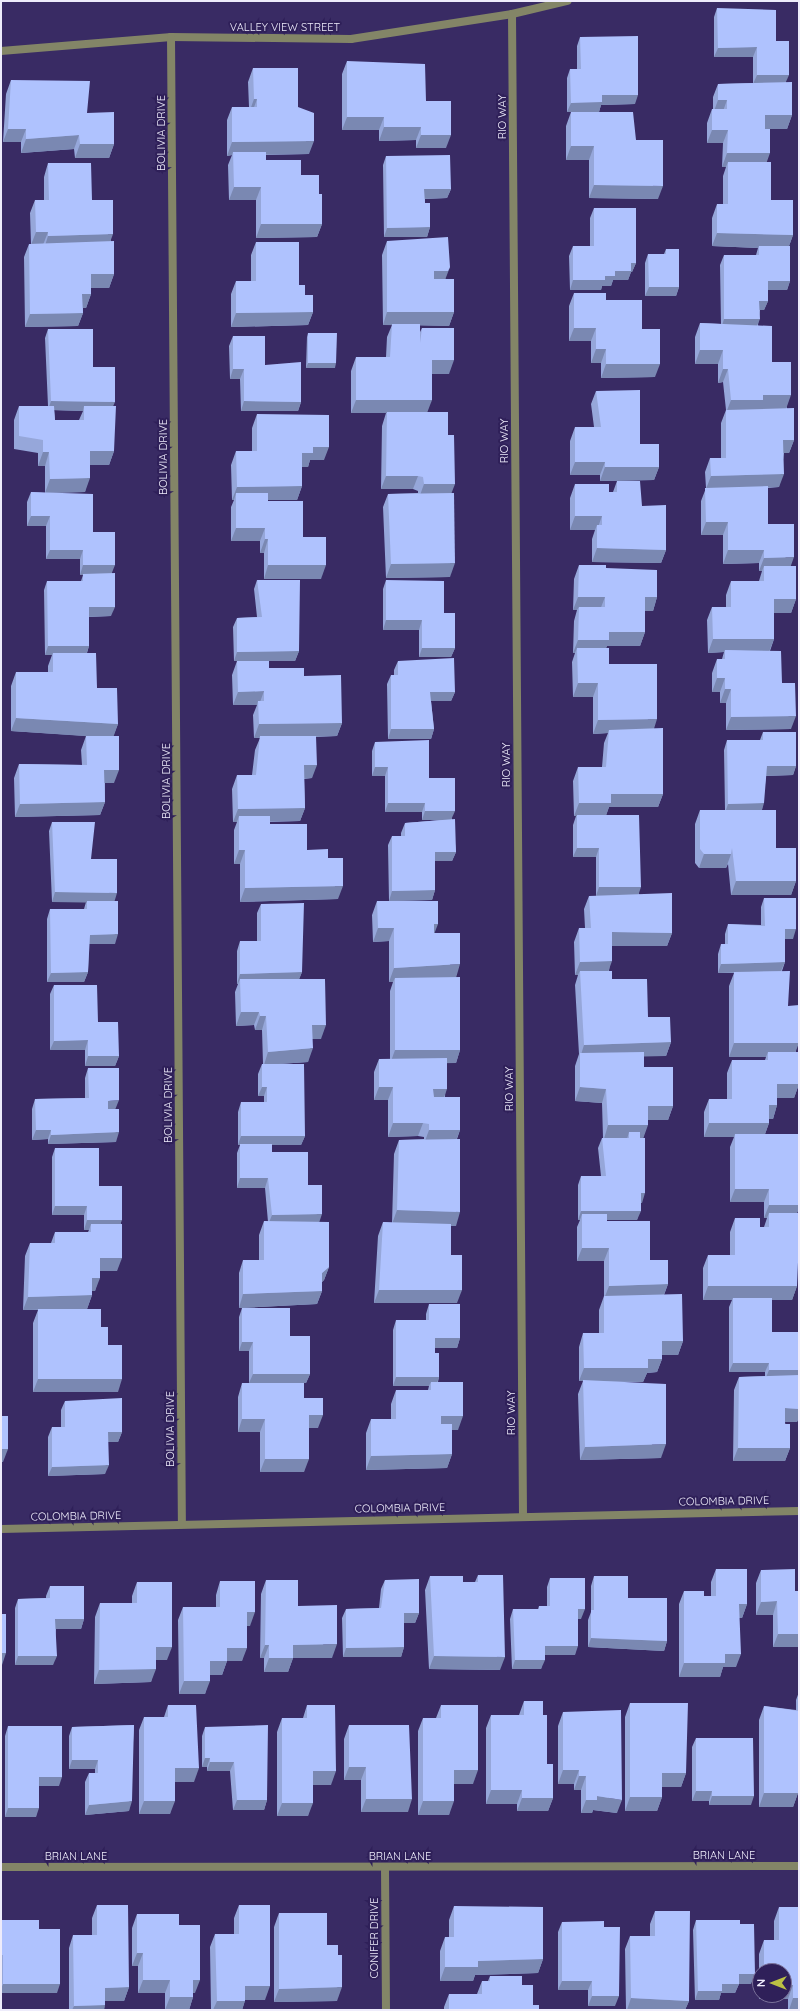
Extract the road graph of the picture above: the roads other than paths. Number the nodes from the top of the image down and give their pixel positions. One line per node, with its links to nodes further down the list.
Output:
1 (567, 1): 2 (street, VALLEY VIEW STREET)
2 (512, 14): 3 (street, VALLEY VIEW STREET); 6 (street, RIO WAY)
3 (171, 37): 4 (street, VALLEY VIEW STREET); 7 (street, BOLIVIA DRIVE)
4 (1, 51)
5 (799, 1511): 6 (street, COLOMBIA DRIVE)
6 (523, 1516): 7 (street, COLOMBIA DRIVE)
7 (182, 1524): 8 (street, COLOMBIA DRIVE)
8 (1, 1529)
9 (384, 1866): 10 (street, BRIAN LANE); 11 (street, BRIAN LANE); 12 (street, CONIFER DRIVE)
10 (799, 1866)
11 (1, 1868)
12 (386, 2010)

